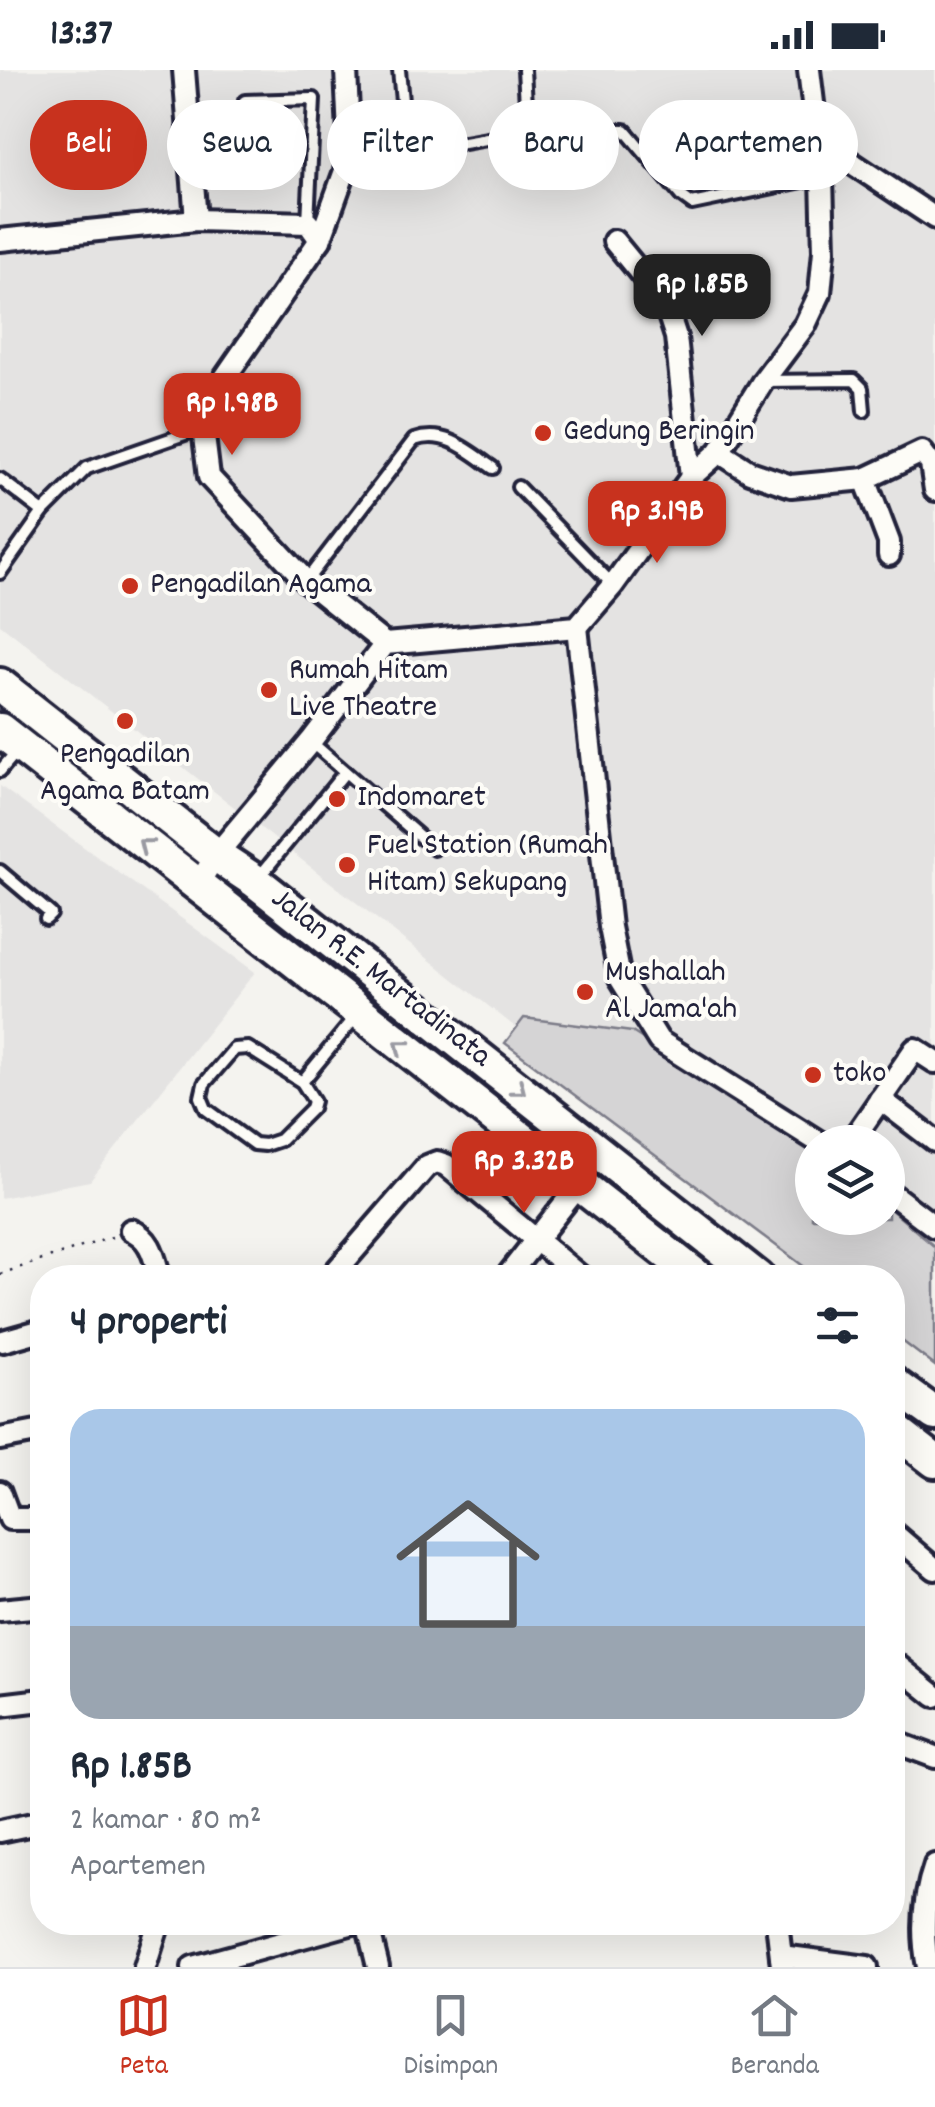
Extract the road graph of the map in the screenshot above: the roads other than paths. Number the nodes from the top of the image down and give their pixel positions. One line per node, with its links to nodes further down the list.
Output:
1 (184, 70): 19 (street)
2 (346, 70): 7 (street)
3 (399, 70): 8 (lane)
4 (524, 70): 11 (lane)
5 (809, 70): 9 (street)
6 (280, 100): 20 (lane)
7 (347, 100)
8 (402, 100)
9 (812, 100)
10 (619, 130): 12 (lane)
11 (468, 142)
12 (639, 146)
13 (858, 167): 18 (street)
14 (334, 190): 20 (street)
15 (677, 190): 16 (lane)
16 (759, 190)
17 (822, 190): 23 (street)
18 (935, 218)
19 (196, 220): 20 (street); 21 (street)
20 (314, 232): 25 (street)
21 (0, 240)
22 (614, 241): 28 (street)
23 (764, 381): 24 (lane); 26 (street)
24 (864, 411)
25 (203, 428): 33 (lane); 36 (street)
26 (719, 452): 28 (street); 29 (street)
27 (494, 468): 36 (lane)
28 (691, 477): 37 (street)
29 (865, 479): 32 (street); 34 (street)
30 (0, 480): 33 (lane)
31 (518, 487): 37 (lane)
32 (935, 490)
33 (43, 512): 35 (lane)
34 (889, 555)
35 (2, 567)
36 (306, 581): 39 (street)
37 (613, 585): 38 (street)
38 (577, 627): 39 (street); 55 (street)
39 (385, 644): 41 (street)
40 (0, 685): 45 (highway, Jalan R.E. Martadinata)
41 (310, 741): 43 (lane); 45 (street)
42 (7, 749): 48 (highway, Jalan R.E. Martadinata, one-way to 42)
43 (345, 772): 44 (lane); 47 (lane)
44 (434, 849)
45 (216, 855): 47 (highway, Jalan R.E. Martadinata); 48 (street)
46 (0, 871): 49 (lane)
47 (256, 881): 67 (highway, Jalan R.E. Martadinata, one-way to 67)
48 (196, 886): 50 (highway, Jalan R.E. Martadinata)
49 (46, 919)
50 (359, 1013): 52 (lane); 57 (highway, Jalan R.E. Martadinata, one-way to 50)
51 (935, 1062): 53 (street)
52 (302, 1082): 52 (lane)
53 (880, 1099): 54 (street); 56 (street)
54 (862, 1125)
55 (795, 1127)
56 (935, 1141)
57 (580, 1184): 61 (street); 66 (highway, Jalan R.E. Martadinata)
58 (905, 1204): 59 (street)
59 (935, 1227)
60 (131, 1230): 62 (street)
61 (538, 1239): 63 (street); 64 (street); 65 (street)
62 (156, 1265)
63 (341, 1265)
64 (517, 1265)
65 (567, 1265)
66 (683, 1265)
67 (742, 1265)
68 (30, 1333): 69 (street)
69 (3, 1341)
70 (905, 1392): 71 (highway)
71 (935, 1414)
72 (30, 1433): 74 (street)
73 (905, 1438): 75 (highway)
74 (0, 1439)
75 (935, 1461)
76 (0, 1492): 77 (street)
77 (30, 1519)
78 (905, 1543): 79 (street)
79 (935, 1569)
80 (30, 1607): 81 (street)
81 (0, 1610)
82 (905, 1672): 83 (street)
83 (935, 1696)
84 (30, 1701): 85 (street)
85 (0, 1704)
86 (905, 1747): 87 (street)
87 (935, 1757)
88 (30, 1825): 89 (street)
89 (0, 1831)
90 (935, 1865): 100 (street)
91 (155, 1935): 96 (street)
92 (310, 1935): 97 (street)
93 (370, 1935): 98 (street)
94 (778, 1935): 95 (street)
95 (781, 1961): 99 (street)
96 (144, 1967)
97 (193, 1967)
98 (378, 1967)
99 (867, 1967)
100 (928, 1967)

